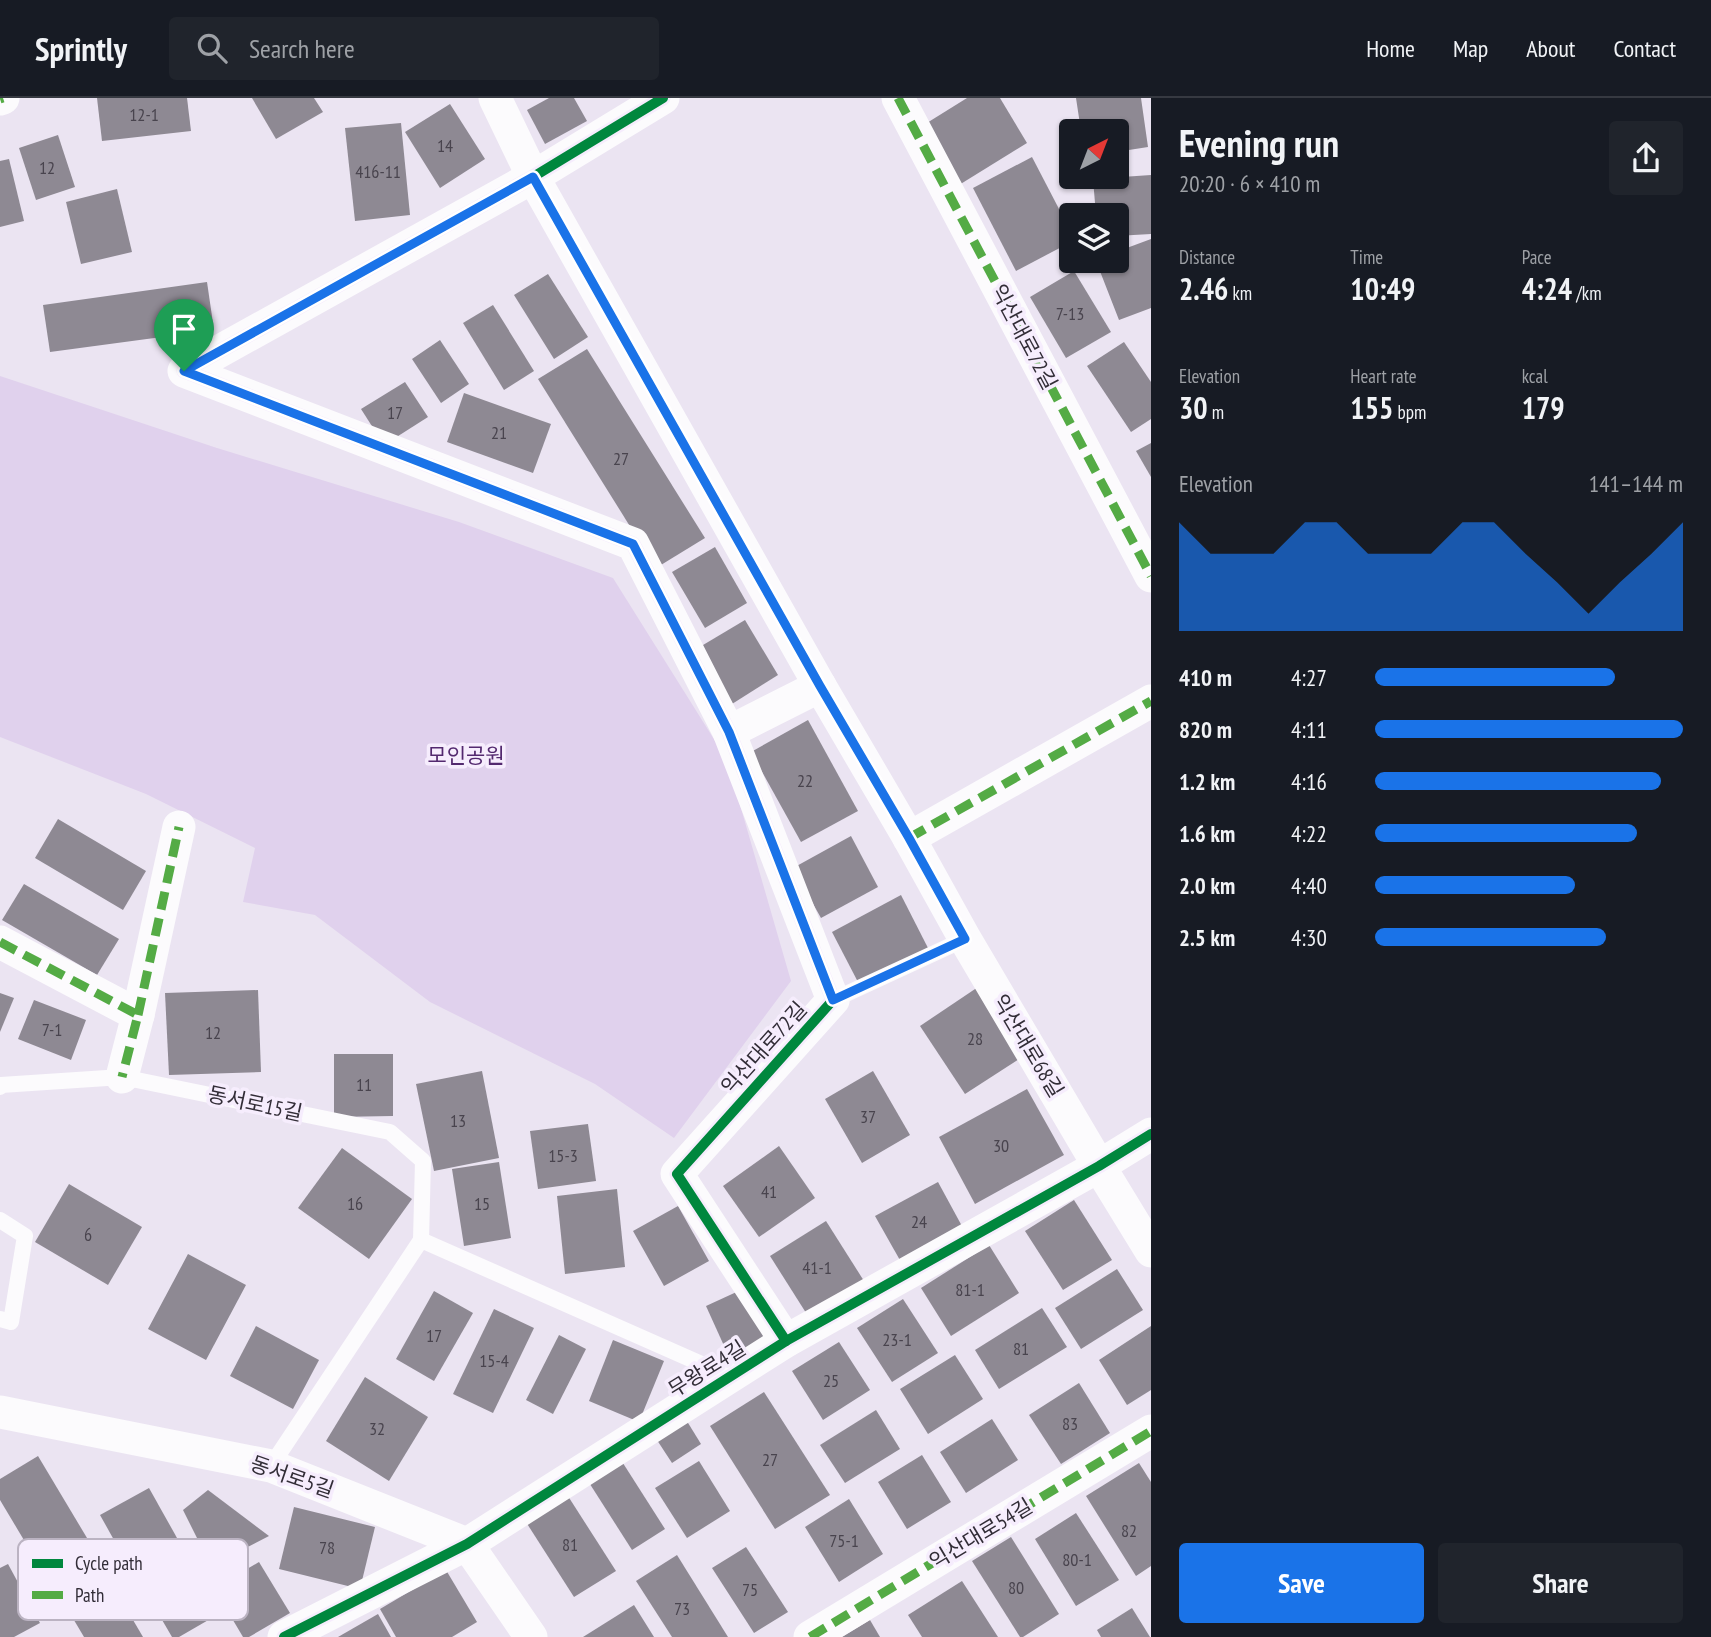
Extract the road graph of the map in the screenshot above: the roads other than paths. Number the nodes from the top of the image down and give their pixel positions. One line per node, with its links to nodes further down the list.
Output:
1 (495, 98): 4 (street, 익산대로68길)
2 (663, 98): 4 (street, 익산대로72길)
3 (899, 98): 5 (street, 익산대로72길)
4 (533, 177): 6 (street, 익산대로68길); 8 (street, 익산대로72길)
5 (1151, 576)
6 (820, 686): 8 (street); 10 (street, 익산대로68길)
7 (1151, 701): 10 (street)
8 (729, 732): 13 (street, 익산대로72길)
9 (179, 828): 14 (street)
10 (909, 838): 11 (street, 익산대로68길)
11 (965, 939): 13 (lane, 익산대로72길); 18 (street, 익산대로68길)
12 (0, 942): 14 (street)
13 (833, 1000): 23 (street, 익산대로72길)
14 (138, 1015): 15 (street)
15 (122, 1077): 16 (lane, 동서로15길); 20 (lane, 동서로15길)
16 (0, 1087)
17 (1151, 1134): 18 (street, 무왕로4길)
18 (1099, 1166): 21 (street, 익산대로68길); 23 (street, 무왕로4길)
19 (0, 1220): 22 (lane)
20 (421, 1240): 24 (lane); 27 (lane)
21 (1151, 1251)
22 (0, 1319)
23 (786, 1341): 24 (street, 무왕로4길)
24 (731, 1377): 28 (street, 무왕로4길)
25 (0, 1412): 27 (street, 동서로5길)
26 (1151, 1431): 31 (street, 익산대로54길)
27 (271, 1466): 28 (street, 동서로5길)
28 (467, 1544): 29 (street, 무왕로4길); 30 (street)
29 (284, 1637)
30 (531, 1637)
31 (810, 1637)

